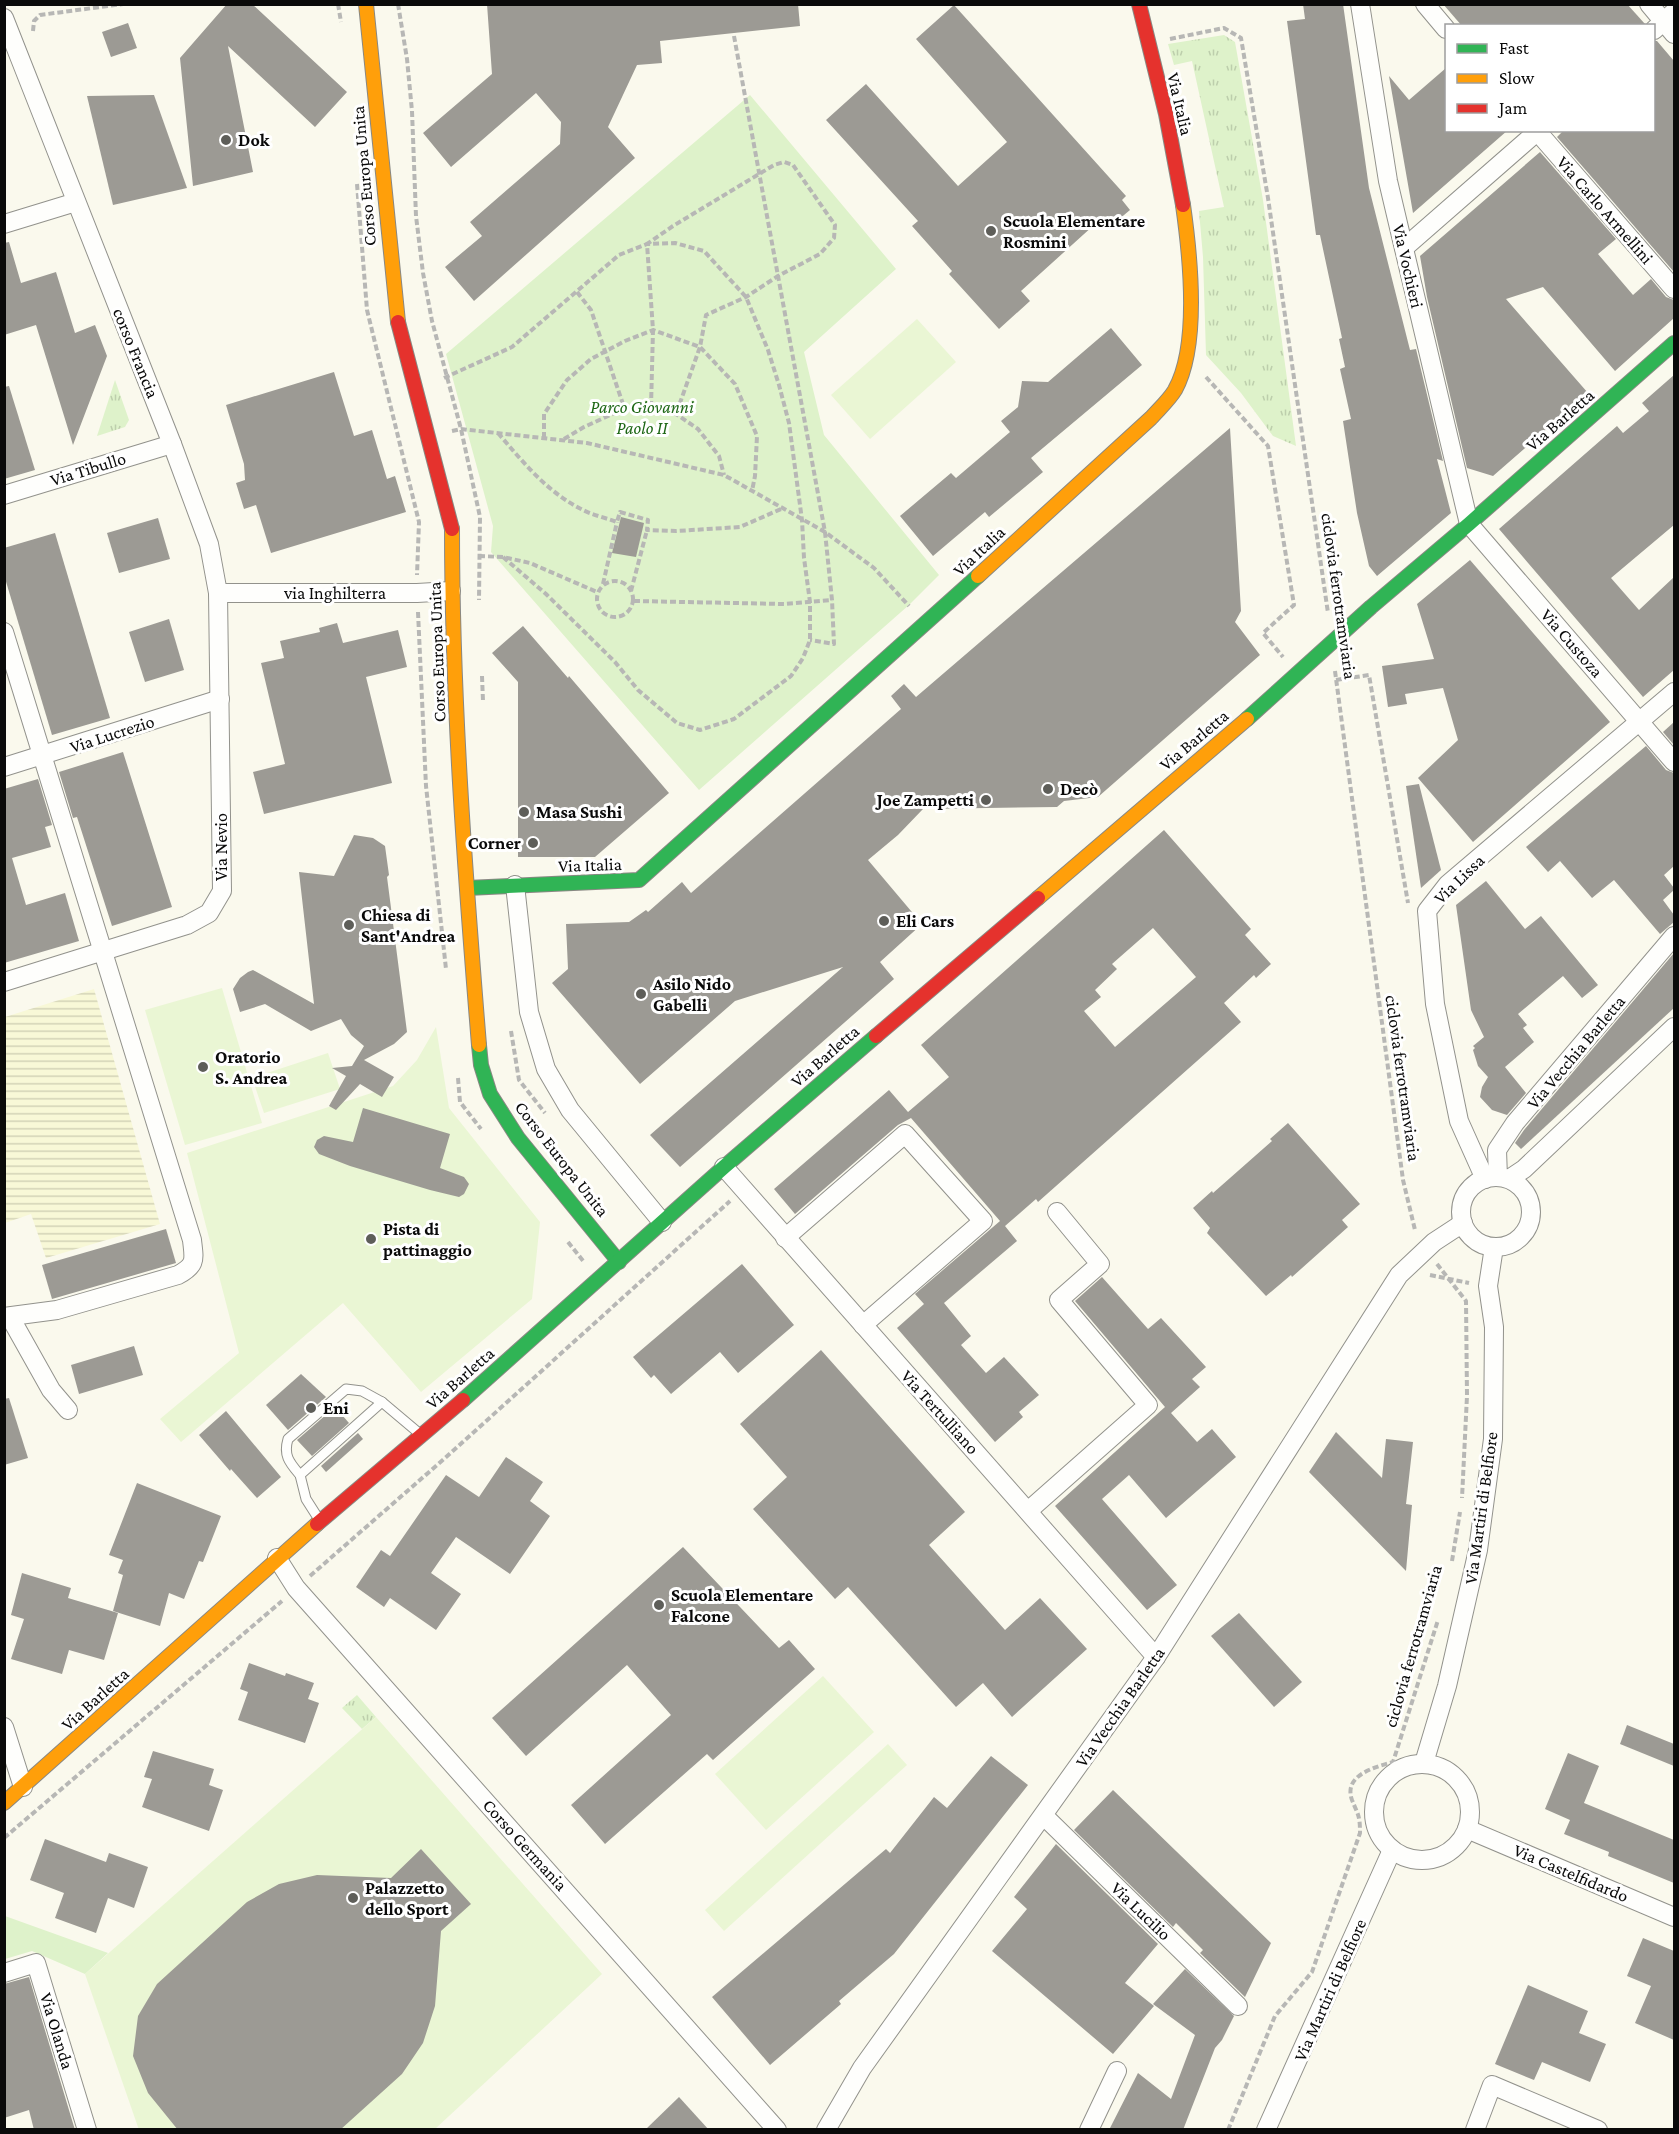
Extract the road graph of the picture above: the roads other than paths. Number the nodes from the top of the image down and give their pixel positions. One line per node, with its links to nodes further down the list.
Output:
1 (366, 4): 19 (street, Corso Europa Unita)
2 (1139, 4): 28 (street, Via Italia)
3 (1360, 4): 13 (street, Via Vochieri)
4 (1425, 4): 8 (street)
5 (1649, 4): 7 (street)
6 (4, 18): 11 (street, corso Francia)
7 (1666, 24)
8 (1445, 28)
9 (1536, 132): 13 (street)
10 (1538, 132): 14 (street, Via Carlo Armellini)
11 (76, 202): 12 (street); 16 (street, corso Francia)
12 (4, 224)
13 (1404, 248): 18 (street, Via Vochieri)
14 (1674, 289)
15 (1674, 343): 18 (street, Via Barletta)
16 (172, 444): 17 (street, Via Tibullo); 20 (street, corso Francia)
17 (4, 495)
18 (1469, 524): 24 (street, Via Custoza); 34 (street, Via Barletta)
19 (451, 591): 20 (street, via Inghilterra); 29 (street, Corso Europa Unita)
20 (218, 593): 23 (street, corso Francia)
21 (4, 632): 25 (street)
22 (1674, 692): 24 (street, Via Lissa)
23 (220, 699): 25 (street, Via Lucrezio); 31 (street, Via Nevio)
24 (1640, 723): 26 (street, Via Custoza); 35 (street, Via Lissa)
25 (43, 756): 27 (street, Via Lucrezio); 31 (street)
26 (1674, 762)
27 (4, 767)
28 (515, 885): 29 (street, Via Italia); 37 (street)
29 (467, 888): 41 (street, Corso Europa Unita)
30 (1674, 936): 35 (street, Via Vecchia Barletta)
31 (101, 951): 32 (street, Via Nevio); 42 (street)
32 (4, 982)
33 (1674, 1027): 35 (street)
34 (724, 1167): 37 (street, Via Barletta); 39 (street, Via Tertulliano)
35 (1507, 1178): 38 (street); 40 (street)
36 (1057, 1212): 48 (street)
37 (662, 1222): 41 (street, Via Barletta)
38 (1463, 1223): 40 (street); 51 (street, Via Vecchia Barletta)
39 (785, 1238): 43 (street, Via Tertulliano); 43 (street)
40 (1494, 1247): 53 (street, Via Martiri di Belfiore)
41 (619, 1262): 46 (street, Via Barletta)
42 (7, 1317): 45 (street)
43 (863, 1325): 48 (street, Via Tertulliano)
44 (382, 1402): 46 (lane); 47 (lane); 47 (lane)
45 (68, 1410)
46 (422, 1436): 49 (street, Via Barletta)
47 (300, 1475): 49 (lane)
48 (1028, 1511): 51 (street, Via Tertulliano)
49 (321, 1522): 50 (street, Via Barletta)
50 (277, 1558): 54 (street, Via Barletta); 64 (street, Corso Germania)
51 (1156, 1657): 56 (street, Via Vecchia Barletta)
52 (4, 1727): 54 (street)
53 (1424, 1763): 57 (street); 58 (street)
54 (23, 1787): 55 (street, Via Barletta)
55 (4, 1803)
56 (1044, 1816): 61 (street, Via Lucilio); 65 (street, Via Vecchia Barletta)
57 (1467, 1829): 58 (street); 59 (street, Via Castelfidardo)
58 (1392, 1850): 67 (street, Via Martiri di Belfiore)
59 (1674, 1917)
60 (4, 1972): 63 (street, Via Olanda)
61 (1238, 2006)
62 (1117, 2071): 66 (street)
63 (87, 2130)
64 (777, 2130)
65 (826, 2130)
66 (1089, 2130)
67 (1266, 2130)
68 (1475, 2130): 69 (street)
69 (1598, 2130)

